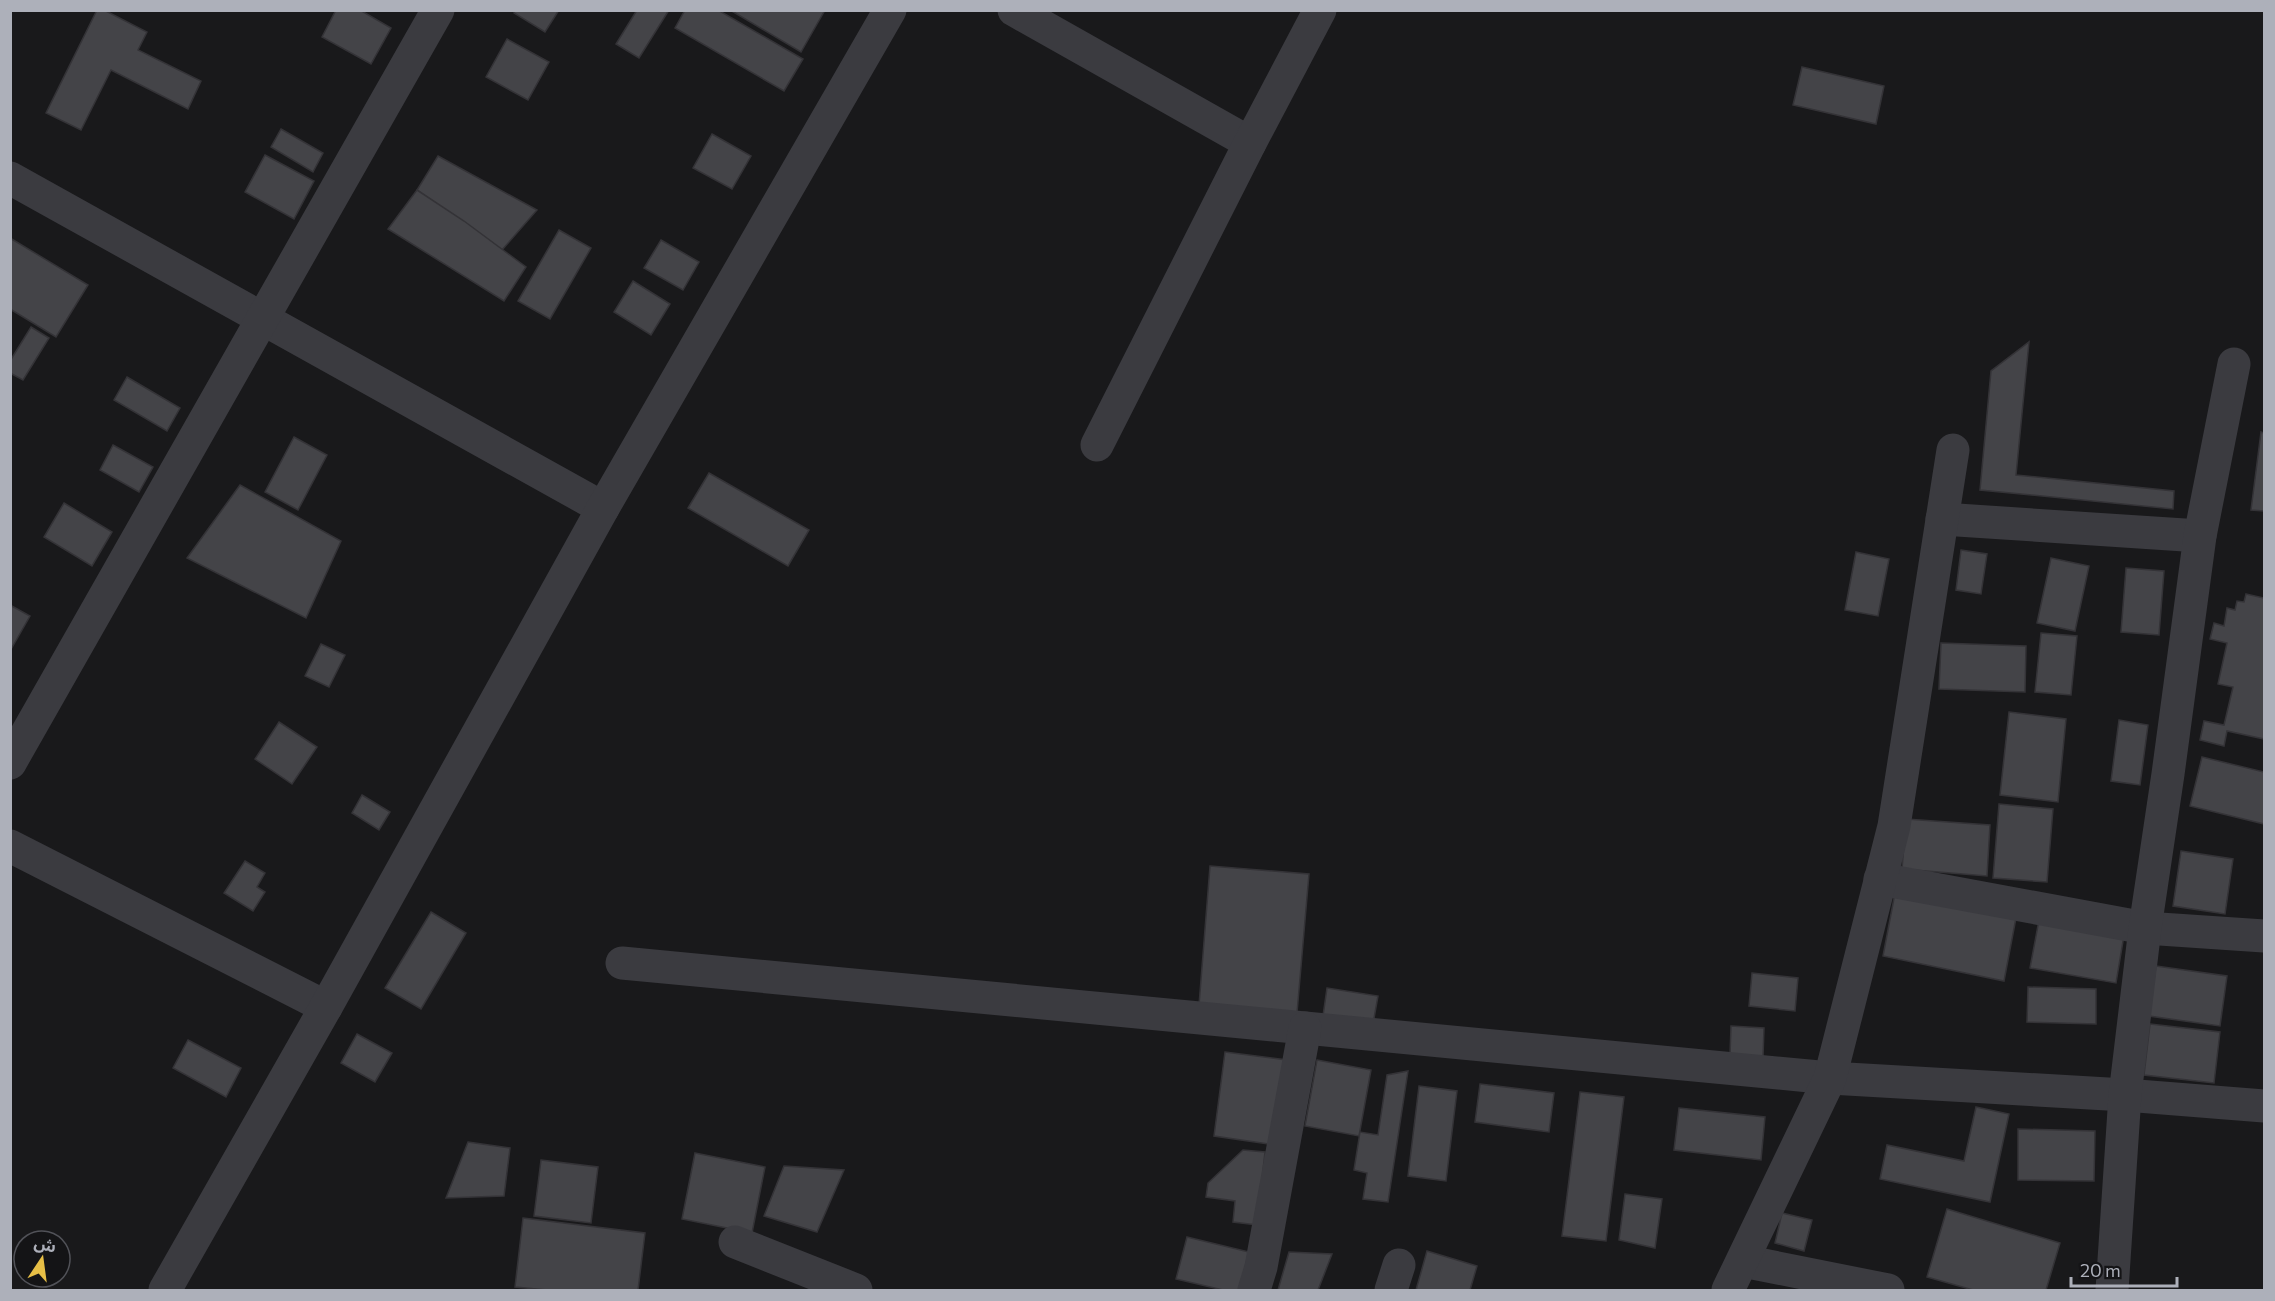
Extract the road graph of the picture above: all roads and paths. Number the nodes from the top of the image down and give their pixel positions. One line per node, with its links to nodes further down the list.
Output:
1 (438, 10): 7 (street)
2 (890, 10): 11 (street)
3 (1014, 10): 5 (street)
4 (1320, 10): 5 (street)
5 (1250, 143): 9 (street)
6 (10, 178): 7 (street)
7 (262, 319): 11 (street); 14 (street)
8 (2234, 364): 13 (street)
9 (1097, 445)
10 (1953, 450): 12 (street)
11 (603, 508): 20 (street)
12 (1942, 519): 13 (street); 16 (street)
13 (2200, 536): 17 (street)
14 (10, 763)
15 (10, 846): 20 (street)
16 (1880, 879): 17 (street); 22 (street)
17 (2145, 928): 18 (street); 23 (street)
18 (2265, 936)
19 (622, 963): 21 (street)
20 (326, 1007): 27 (street)
21 (1305, 1028): 22 (street); 29 (street)
22 (1830, 1078): 23 (street); 26 (street)
23 (2125, 1095): 24 (street); 32 (street)
24 (2265, 1106)
25 (735, 1242): 28 (street)
26 (1743, 1261): 30 (street); 31 (street)
27 (165, 1290)
28 (856, 1290)
29 (1254, 1290)
30 (1728, 1290)
31 (1888, 1290)
32 (2112, 1290)

